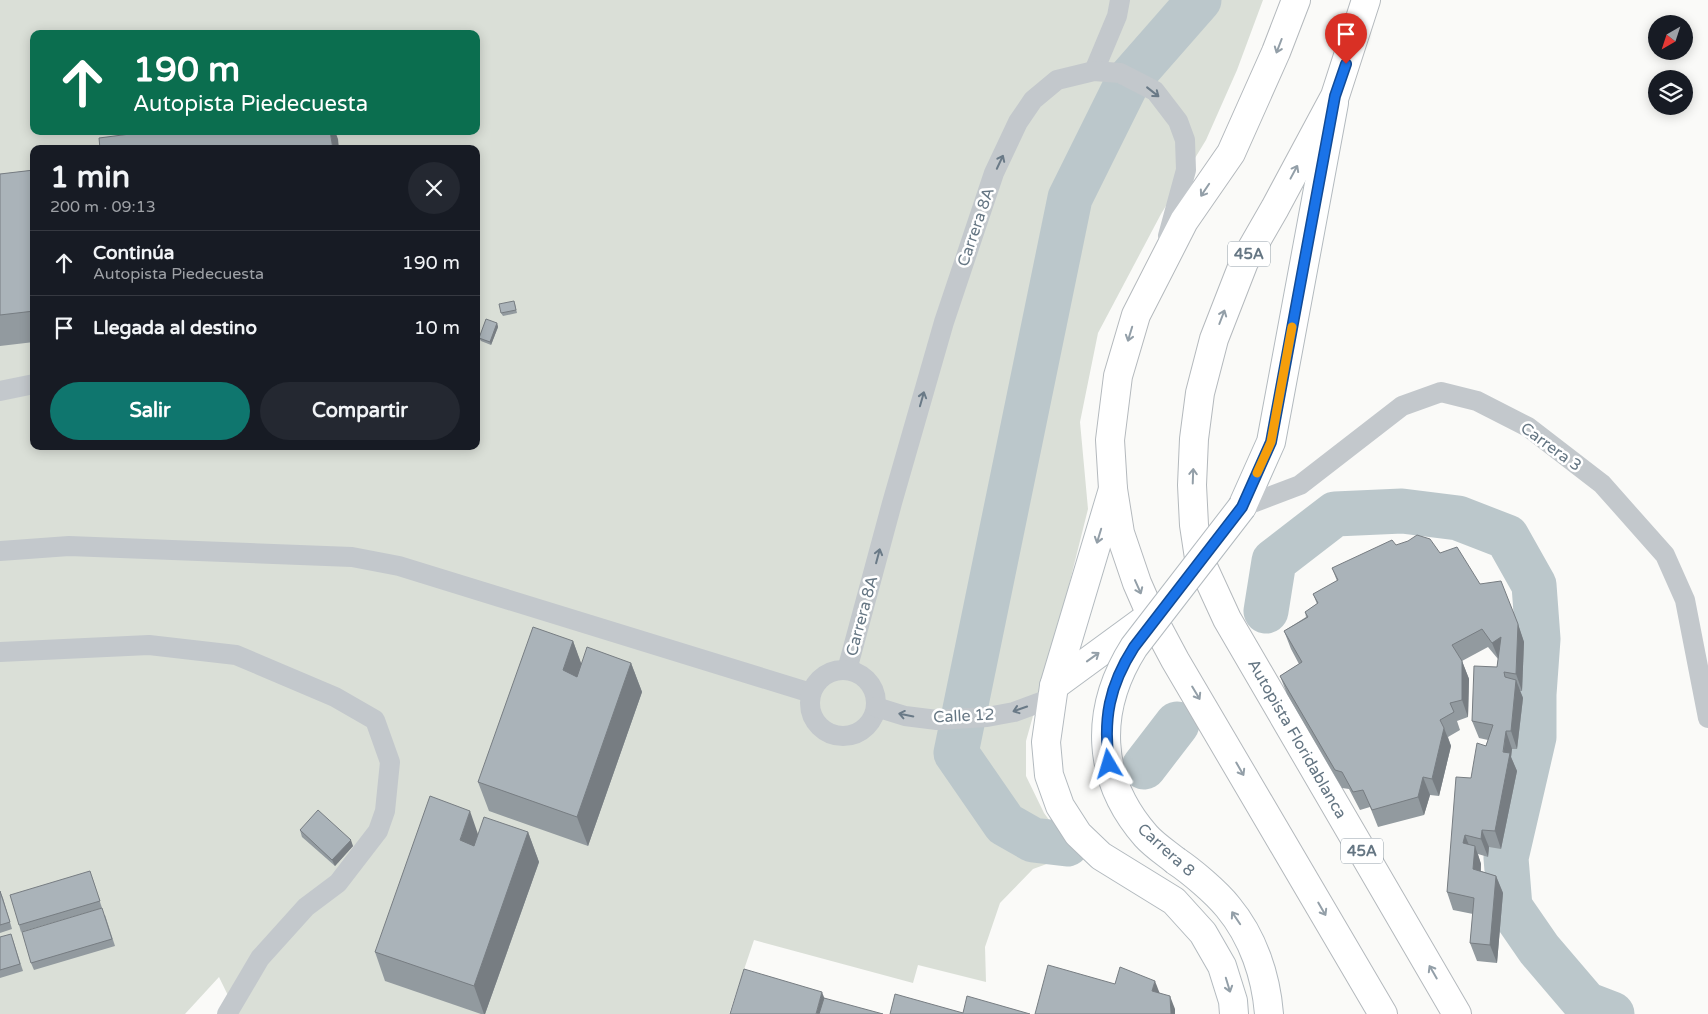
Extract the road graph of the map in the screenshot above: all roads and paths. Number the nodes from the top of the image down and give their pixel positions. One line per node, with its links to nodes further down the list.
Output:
1 (1120, 0): 4 (street)
2 (1296, 0): 6 (main road, one-way to 6)
3 (1366, 0): 5 (main road, 45A)
4 (1094, 71): 6 (street, Carrera 8A, one-way to 6); 14 (street, Carrera 8A, one-way to 4)
5 (1335, 96): 10 (main road, Carrera 8); 25 (main road, Autopista Floridablanca / 45A, one-way to 5)
6 (1160, 265): 9 (main road, one-way to 9)
7 (30, 385): 8 (street)
8 (0, 390)
9 (1113, 489): 12 (main road, one-way to 12); 16 (main road, Carrera 8, one-way to 16)
10 (1242, 507): 18 (street, Carrera 3); 20 (main road, Carrera 8, one-way to 10, bridge)
11 (0, 551): 15 (street)
12 (1151, 614): 16 (main road, one-way to 12); 24 (main road, one-way to 24)
13 (0, 652): 21 (street)
14 (847, 670): 15 (street); 17 (street)
15 (811, 693): 17 (street)
16 (1052, 698): 17 (street, Calle 12, one-way to 17); 19 (main road, Carrera 8)
17 (876, 707)
18 (1708, 718)
19 (1174, 901): 20 (main road); 22 (main road, Carrera 8, one-way to 22)
20 (1258, 961): 23 (main road, Carrera 8)
21 (227, 1014)
22 (1234, 1014)
23 (1269, 1014)
24 (1383, 1014)
25 (1457, 1014)

